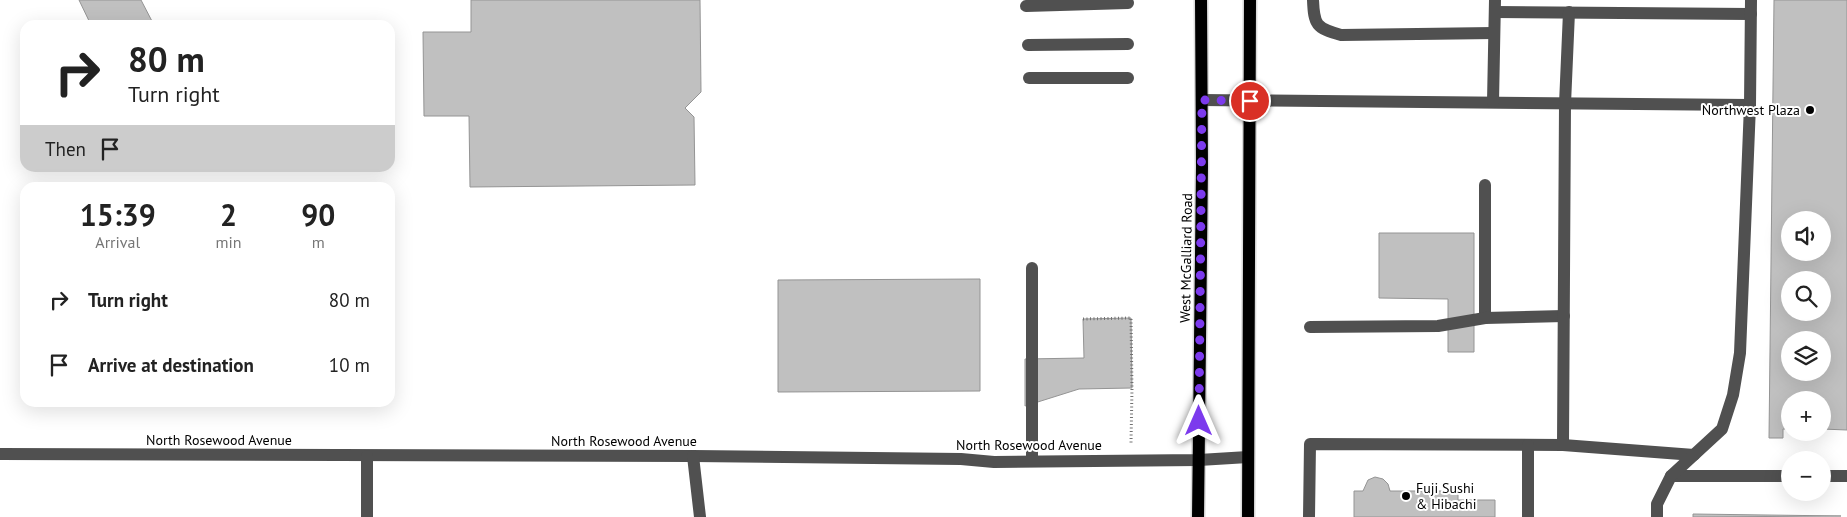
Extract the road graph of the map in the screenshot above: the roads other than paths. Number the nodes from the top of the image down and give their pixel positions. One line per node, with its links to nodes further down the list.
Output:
1 (1201, 0): 15 (main road, West McGalliard Road)
2 (1250, 0): 16 (main road)
3 (1313, 0): 10 (street)
4 (1751, 0): 9 (street)
5 (1128, 3): 6 (street)
6 (1026, 6)
7 (1495, 6): 8 (street); 10 (street)
8 (1568, 12): 9 (street); 18 (street)
9 (1751, 14): 19 (street)
10 (1494, 33): 17 (street)
11 (1128, 44): 12 (street)
12 (1028, 45)
13 (1029, 78): 14 (street)
14 (1128, 78)
15 (1202, 100): 16 (street); 32 (main road, West McGalliard Road)
16 (1250, 101): 17 (street); 31 (main road)
17 (1493, 102): 18 (street)
18 (1565, 104): 19 (street); 22 (street)
19 (1750, 105): 28 (street)
20 (1485, 185): 23 (street)
21 (1032, 268): 33 (street)
22 (1564, 316): 23 (street); 26 (street)
23 (1485, 318): 24 (street)
24 (1310, 327)
25 (1528, 445): 26 (street); 42 (street); 43 (street)
26 (1563, 445): 28 (street)
27 (0, 454): 29 (street, North Rosewood Avenue)
28 (1694, 455): 34 (street)
29 (367, 456): 30 (street, North Rosewood Avenue); 38 (street)
30 (693, 456): 33 (street, North Rosewood Avenue); 39 (street)
31 (1248, 457): 32 (street, North Rosewood Avenue); 41 (main road)
32 (1199, 460): 33 (street, North Rosewood Avenue); 40 (main road, West McGalliard Road)
33 (1032, 461)
34 (1671, 476): 35 (street); 44 (street)
35 (1781, 476)
36 (1831, 476): 37 (street)
37 (1847, 476)
38 (367, 517)
39 (700, 517)
40 (1198, 517)
41 (1248, 517)
42 (1309, 517)
43 (1528, 517)
44 (1657, 517)

